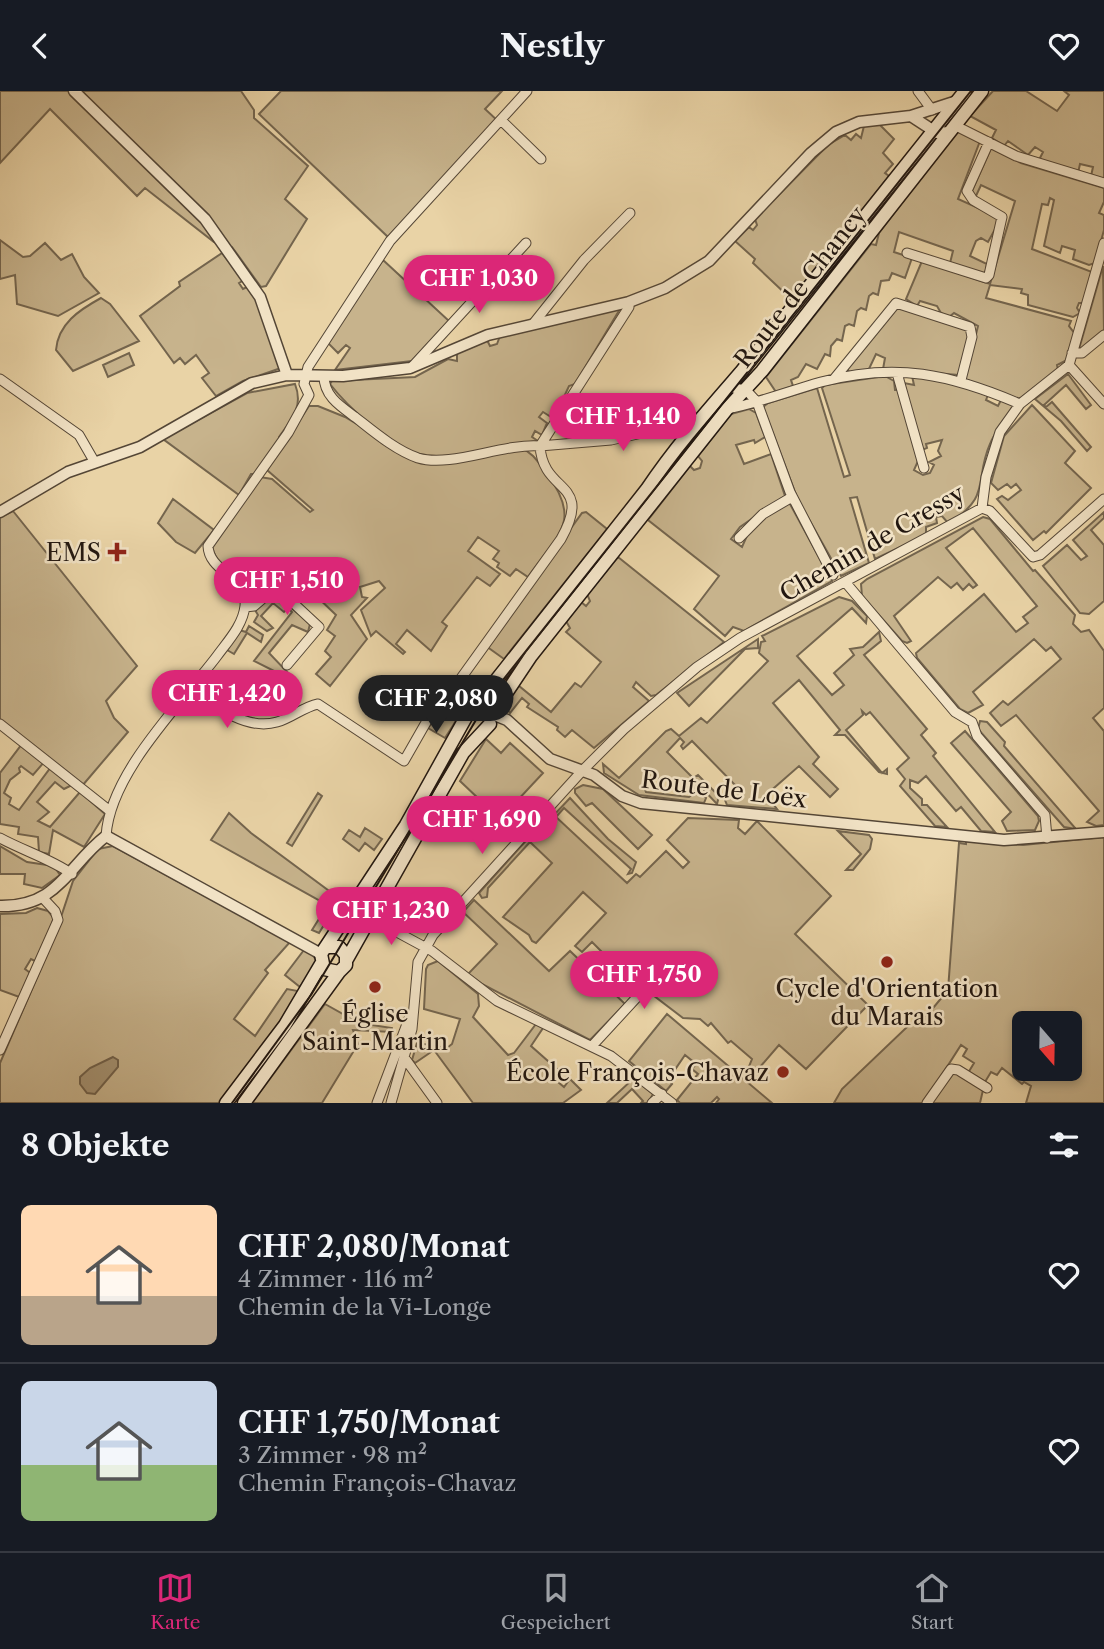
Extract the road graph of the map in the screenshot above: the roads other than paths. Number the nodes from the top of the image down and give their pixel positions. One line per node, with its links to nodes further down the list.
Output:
1 (74, 91): 26 (street)
2 (527, 91): 7 (street)
3 (918, 91): 6 (street)
4 (982, 91): 8 (main road, Route de Chancy)
5 (961, 96): 6 (street); 9 (main road, Route de Chancy)
6 (921, 115): 9 (street); 17 (street)
7 (502, 121): 11 (street); 27 (street)
8 (952, 128): 9 (street); 10 (street); 33 (main road, Route de Chancy)
9 (933, 131): 32 (main road, Route de Chancy)
10 (989, 142): 12 (street); 16 (street)
11 (541, 159)
12 (1104, 183)
13 (630, 213): 18 (street)
14 (526, 243): 20 (street)
15 (1104, 243): 21 (street)
16 (907, 253)
17 (629, 302): 18 (street); 41 (street)
18 (533, 324): 22 (street)
19 (1104, 335): 21 (street)
20 (432, 344): 22 (street); 24 (street)
21 (1073, 353): 23 (street)
22 (441, 356): 24 (street)
23 (1069, 365): 37 (street, Chemin de Cressy); 38 (street)
24 (410, 368): 28 (street)
25 (897, 373): 30 (street); 31 (street); 43 (street)
26 (288, 375): 27 (street); 42 (street)
27 (306, 376): 28 (street); 35 (street)
28 (324, 376): 34 (street)
29 (0, 379): 42 (street)
30 (834, 379): 31 (street); 36 (street)
31 (961, 380): 37 (street)
32 (726, 387): 33 (street); 40 (main road, Route de Chancy)
33 (746, 390): 36 (street); 39 (main road, Route de Chancy)
34 (326, 391): 35 (street); 41 (street)
35 (309, 395): 51 (street)
36 (757, 402): 39 (street); 44 (street)
37 (1020, 404): 46 (street, Chemin de Cressy)
38 (1104, 404)
39 (727, 409): 56 (main road, Route de Chancy)
40 (694, 426): 41 (street); 55 (main road, Route de Chancy)
41 (541, 450): 53 (street)
42 (94, 461): 47 (street)
43 (924, 468)
44 (792, 497): 48 (street); 49 (street)
45 (1104, 499): 46 (street)
46 (982, 508): 50 (street, Chemin de Cressy)
47 (0, 512)
48 (739, 538)
49 (834, 575)
50 (846, 583): 58 (street, Chemin de Cressy); 63 (street)
51 (245, 607): 52 (street); 54 (street)
52 (287, 665)
53 (459, 681): 54 (street); 55 (street)
54 (192, 689): 59 (street)
55 (477, 702): 56 (main road); 56 (main road); 69 (main road, Route de Chancy)
56 (495, 716): 58 (street, Route de Loëx); 67 (main road, Route de Chancy)
57 (0, 724): 59 (street)
58 (582, 771): 63 (street, Route de Loëx); 68 (street)
59 (110, 811): 61 (street)
60 (1104, 832): 63 (street, Route de Loëx)
61 (106, 836): 64 (street); 69 (street)
62 (0, 838): 64 (street)
63 (1047, 838)
64 (72, 874): 65 (street)
65 (42, 897): 66 (street); 75 (street)
66 (0, 906)
67 (371, 918): 68 (street); 71 (main road, Route de Chancy)
68 (425, 947): 73 (street); 74 (street)
69 (324, 955): 71 (main road); 72 (main road); 79 (main road, Route de Chancy)
70 (674, 957): 74 (street)
71 (347, 959): 72 (main road, Route de Chancy)
72 (339, 972): 80 (main road)
73 (412, 1011): 76 (street); 81 (street)
74 (592, 1046): 78 (street)
75 (0, 1050)
76 (406, 1060): 82 (street); 83 (street)
77 (987, 1088): 86 (street)
78 (662, 1094): 84 (street); 85 (street)
79 (226, 1103)
80 (244, 1103)
81 (377, 1103)
82 (391, 1103)
83 (437, 1103)
84 (652, 1103)
85 (672, 1103)
86 (927, 1103)

